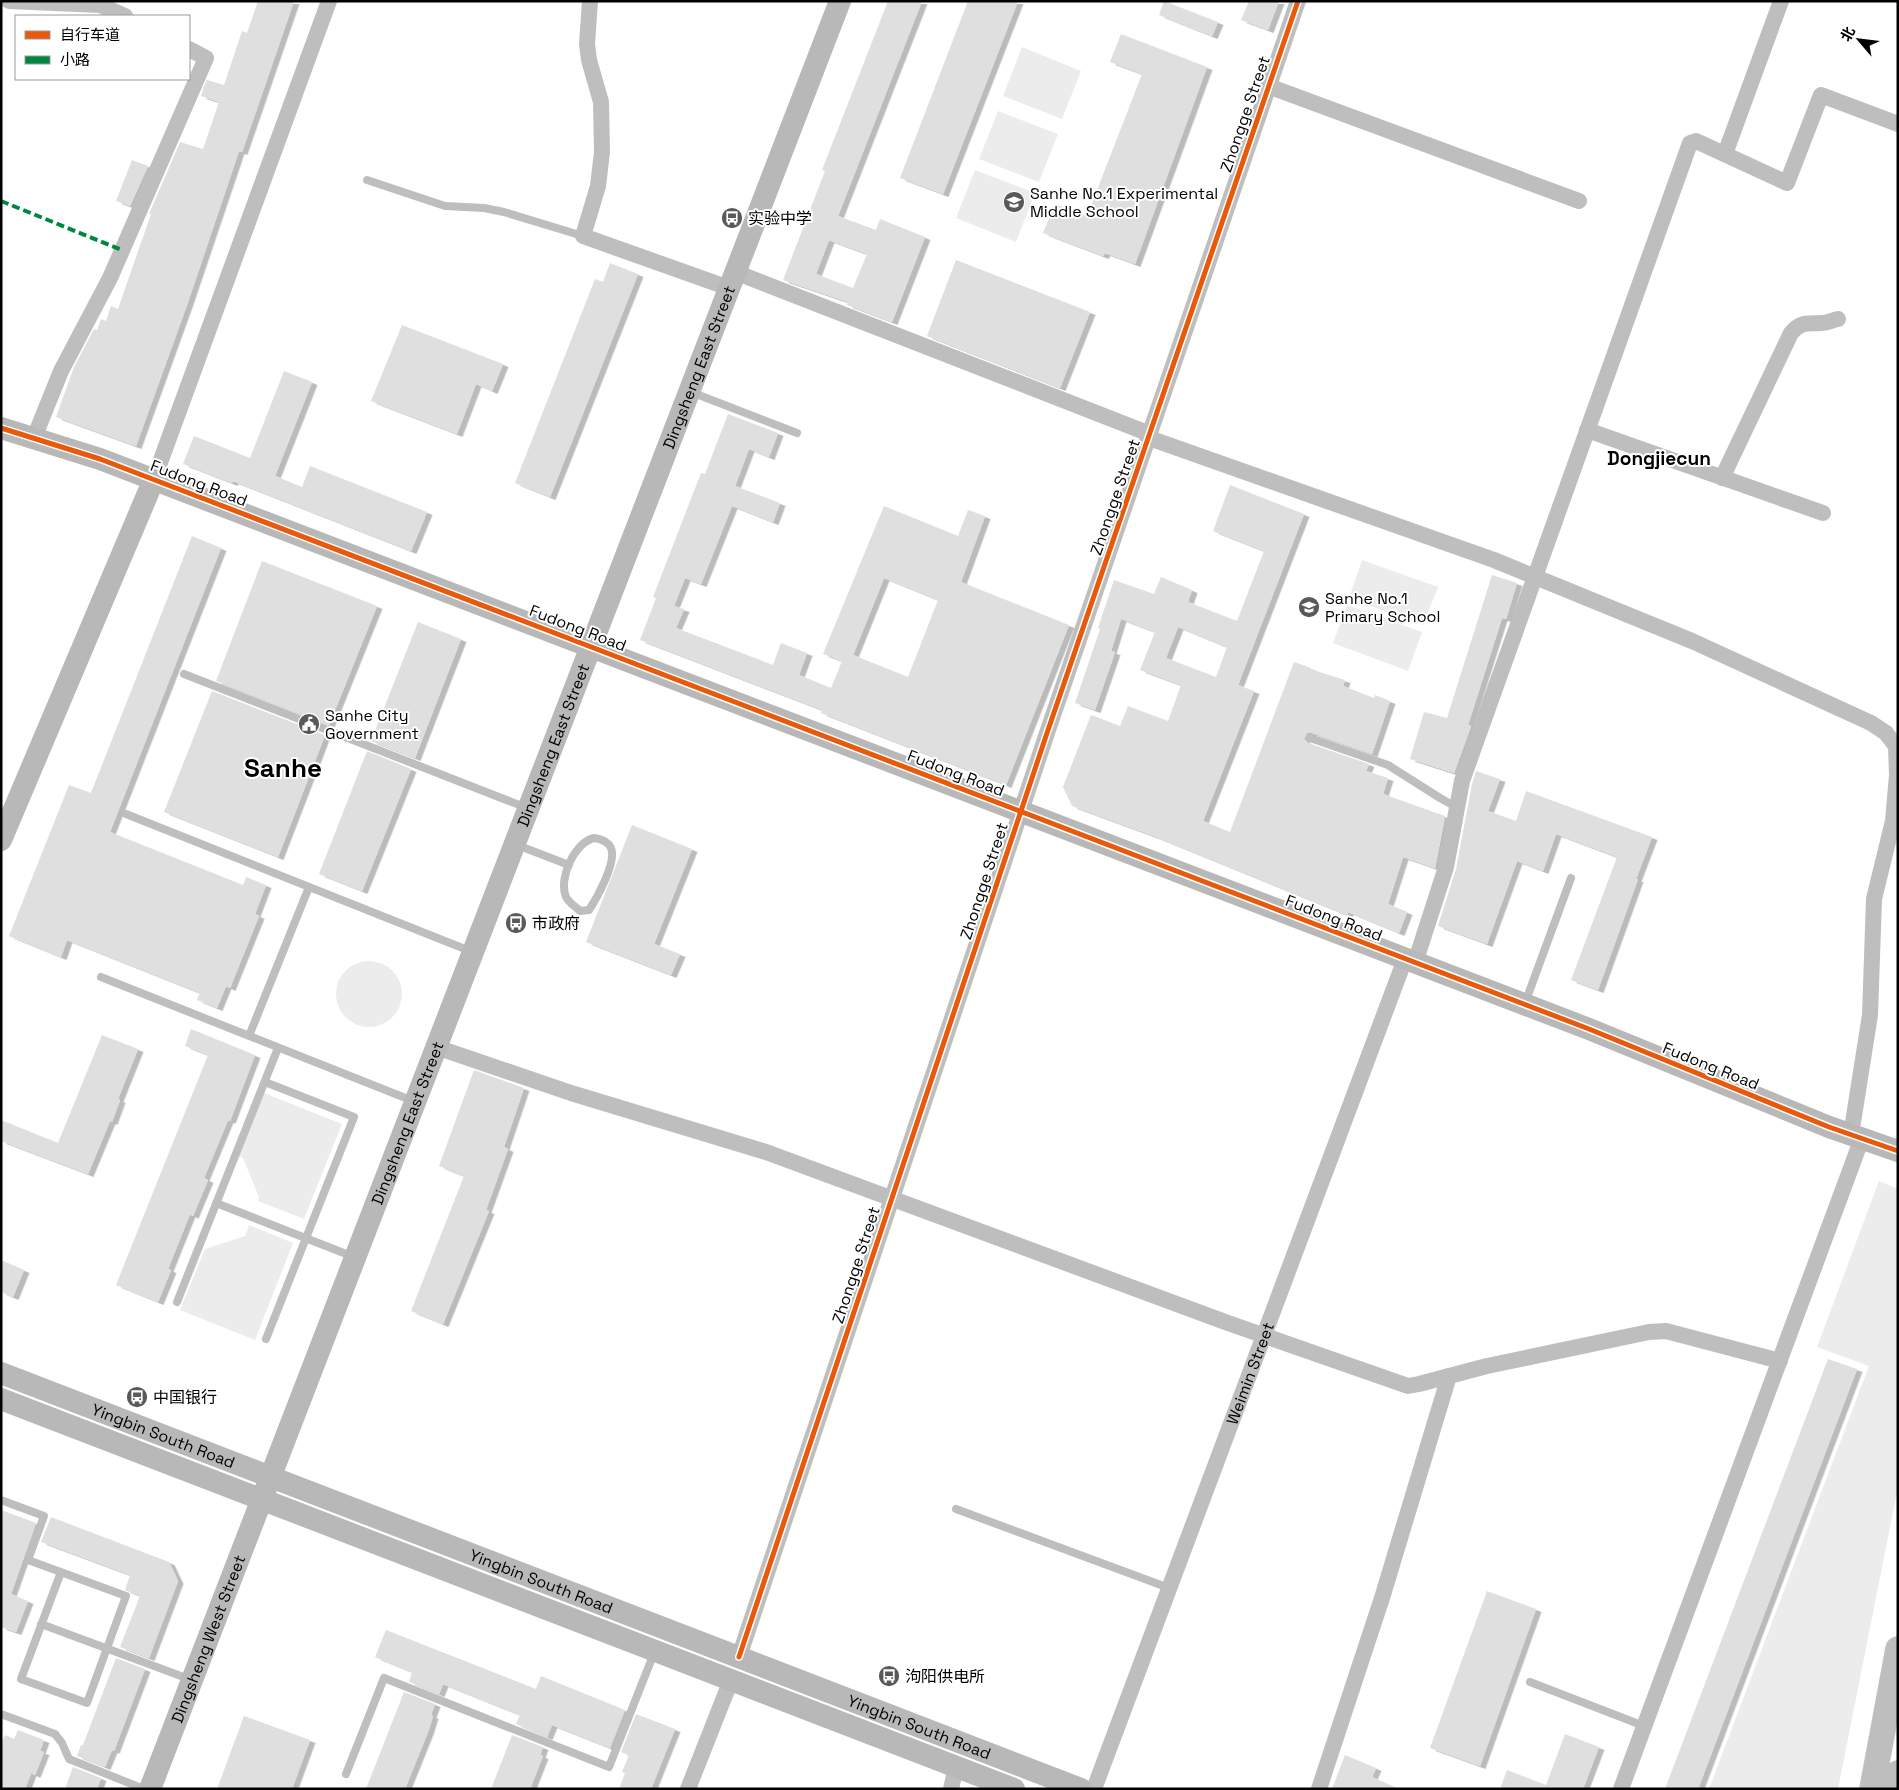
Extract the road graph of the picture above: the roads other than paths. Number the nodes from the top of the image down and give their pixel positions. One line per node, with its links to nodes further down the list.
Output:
1 (9, 1): 7 (street)
2 (329, 1): 25 (street)
3 (590, 1): 15 (street)
4 (840, 1): 16 (main road, Dingsheng East Street)
5 (1298, 1): 10 (street, Zhongge Street)
6 (1781, 1): 12 (street)
7 (106, 4): 8 (street)
8 (123, 15)
9 (190, 50): 23 (street)
10 (1268, 86): 14 (street); 22 (street, Zhongge Street)
11 (1898, 124): 12 (street)
12 (1725, 154): 20 (street, Weimin Street)
13 (366, 180): 15 (lane)
14 (1579, 201)
15 (583, 236): 16 (street)
16 (732, 280): 18 (main road, Dingsheng East Street); 22 (street)
17 (1838, 319): 24 (street)
18 (689, 391): 21 (lane); 28 (main road, Dingsheng East Street)
19 (1, 428): 23 (main road, Fudong Road)
20 (1587, 430): 24 (street); 27 (street, Weimin Street)
21 (797, 433)
22 (1149, 436): 27 (street); 33 (street, Zhongge Street)
23 (34, 438): 25 (main road, Fudong Road)
24 (1722, 478): 26 (street)
25 (154, 480): 28 (main road, Fudong Road); 35 (main road)
26 (1823, 513)
27 (1535, 577): 31 (street, Weimin Street); 49 (street)
28 (591, 646): 32 (main road, Dingsheng East Street); 33 (main road, Fudong Road)
29 (184, 674): 32 (lane)
30 (1310, 738): 31 (lane)
31 (1456, 806): 41 (street, Weimin Street)
32 (528, 808): 36 (main road, Dingsheng East Street)
33 (1020, 811): 41 (main road, Fudong Road); 51 (street, Zhongge Street)
34 (126, 814): 39 (lane)
35 (1, 840)
36 (514, 844): 37 (lane); 40 (main road, Dingsheng East Street)
37 (569, 865): 37 (lane)
38 (1571, 878): 43 (lane)
39 (308, 887): 40 (lane); 44 (lane)
40 (473, 952): 45 (main road, Dingsheng East Street)
41 (1410, 961): 43 (main road, Fudong Road); 56 (street, Weimin Street)
42 (101, 977): 44 (lane)
43 (1524, 1004): 49 (main road, Fudong Road)
44 (249, 1036): 46 (lane)
45 (436, 1046): 48 (main road, Dingsheng East Street); 51 (street)
46 (278, 1048): 47 (lane); 48 (lane)
47 (265, 1082): 52 (lane); 53 (lane)
48 (415, 1102): 54 (main road, Dingsheng East Street)
49 (1857, 1136): 50 (main road, Fudong Road); 58 (street)
50 (1898, 1151)
51 (891, 1199): 56 (street); 71 (street, Zhongge Street)
52 (216, 1203): 53 (lane); 55 (lane)
53 (306, 1238): 54 (lane); 57 (lane)
54 (355, 1258): 62 (main road, Dingsheng East Street)
55 (177, 1302)
56 (1264, 1336): 60 (street); 66 (street, Weimin Street)
57 (266, 1339)
58 (1780, 1361): 60 (street); 76 (street)
59 (1, 1373): 62 (main road, Yingbin South Road)
60 (1448, 1376): 87 (street)
61 (1, 1399): 62 (main road, Yingbin South Road)
62 (266, 1488): 70 (main road, Yingbin South Road); 71 (main road, Yingbin South Road); 72 (main road, Dingsheng West Street)
63 (1, 1500): 65 (lane)
64 (956, 1509): 66 (lane)
65 (60, 1572): 67 (lane); 68 (lane)
66 (1169, 1588): 86 (street, Weimin Street)
67 (41, 1624): 68 (lane); 68 (lane)
68 (107, 1648): 72 (lane)
69 (1898, 1649): 89 (main road)
70 (655, 1650): 73 (main road, Yingbin South Road); 79 (lane)
71 (739, 1657): 85 (main road, Yingbin South Road)
72 (192, 1680): 81 (main road, Dingsheng West Street)
73 (731, 1680): 77 (main road, Yingbin South Road); 82 (street)
74 (1530, 1682): 76 (lane)
75 (1, 1714): 80 (lane)
76 (1644, 1726): 88 (street)
77 (956, 1767): 83 (street); 84 (main road, Yingbin South Road)
78 (1898, 1773): 90 (main road)
79 (346, 1774)
80 (144, 1789)
81 (150, 1789)
82 (688, 1789)
83 (951, 1789)
84 (1014, 1789)
85 (1081, 1789)
86 (1094, 1789)
87 (1318, 1789)
88 (1621, 1789)
89 (1872, 1789)
90 (1895, 1789)

